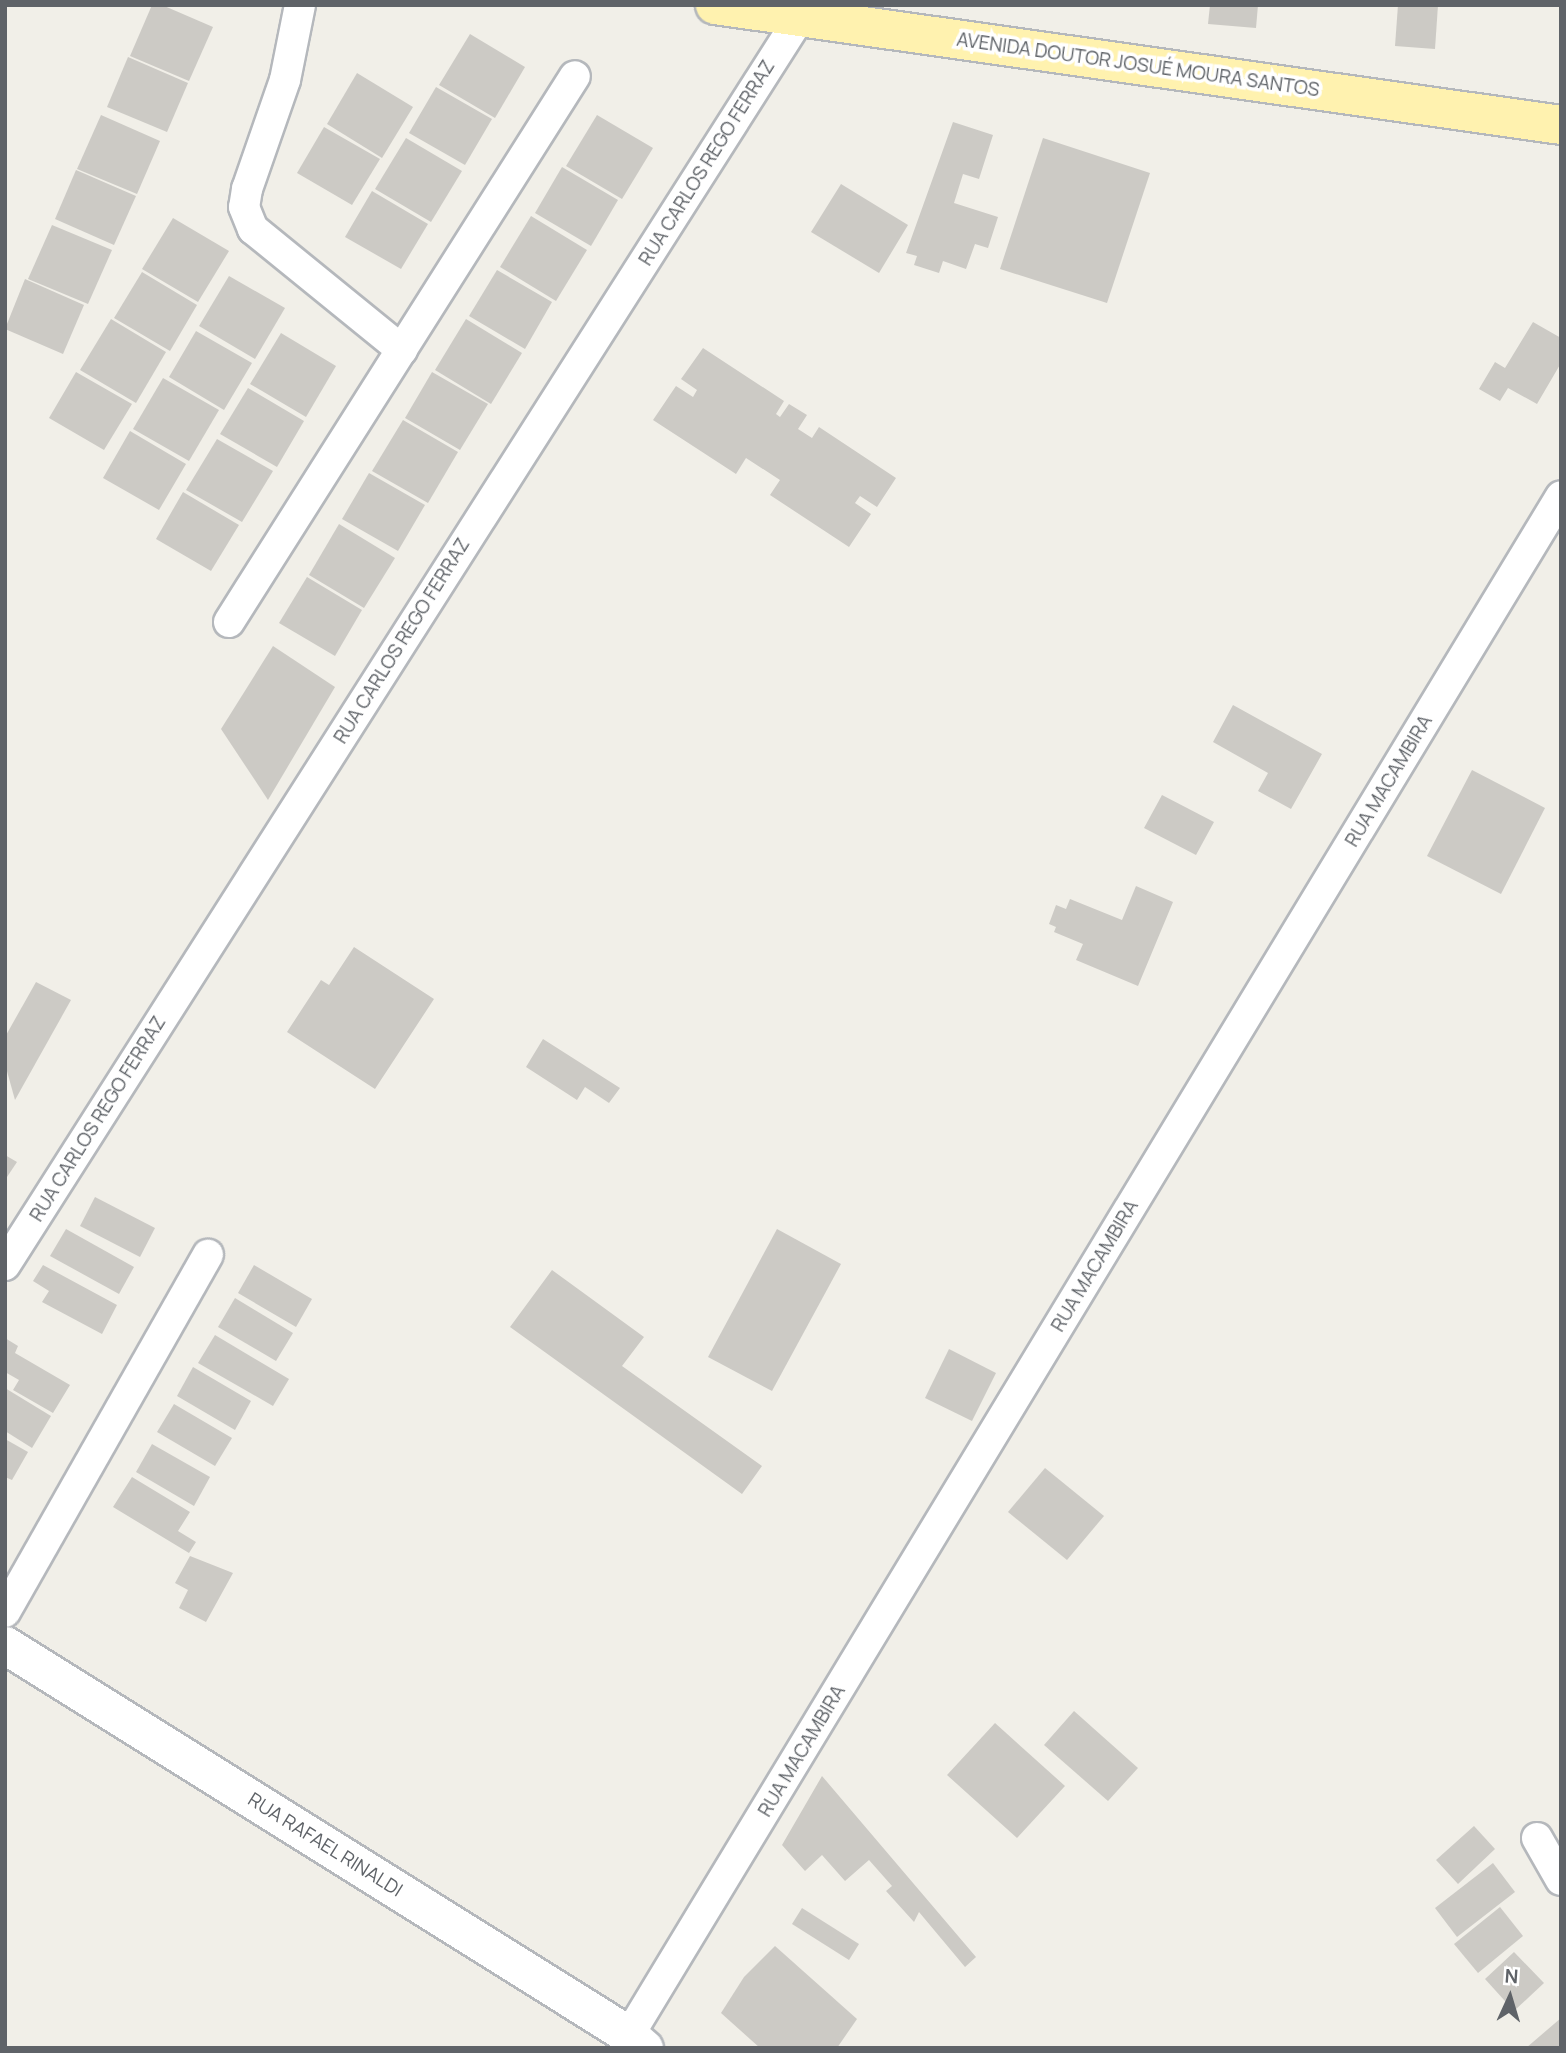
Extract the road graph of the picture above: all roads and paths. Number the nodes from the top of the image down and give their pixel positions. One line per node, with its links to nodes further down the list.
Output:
1 (300, 5): 6 (street)
2 (715, 5): 3 (main road, AVENIDA DOUTOR JOSUÉ MOURA SANTOS)
3 (800, 17): 5 (main road, AVENIDA DOUTOR JOSUÉ MOURA SANTOS); 10 (street, RUA CARLOS REGO FERRAZ)
4 (575, 76): 6 (street)
5 (1561, 125)
6 (402, 350): 8 (street)
7 (1561, 496): 15 (street, RUA MACAMBIRA)
8 (229, 622)
9 (208, 1255): 11 (street)
10 (5, 1265)
11 (5, 1612)
12 (5, 1645): 15 (street, RUA RAFAEL RINALDI)
13 (1537, 1839): 14 (street)
14 (1561, 1880)
15 (637, 2042)

